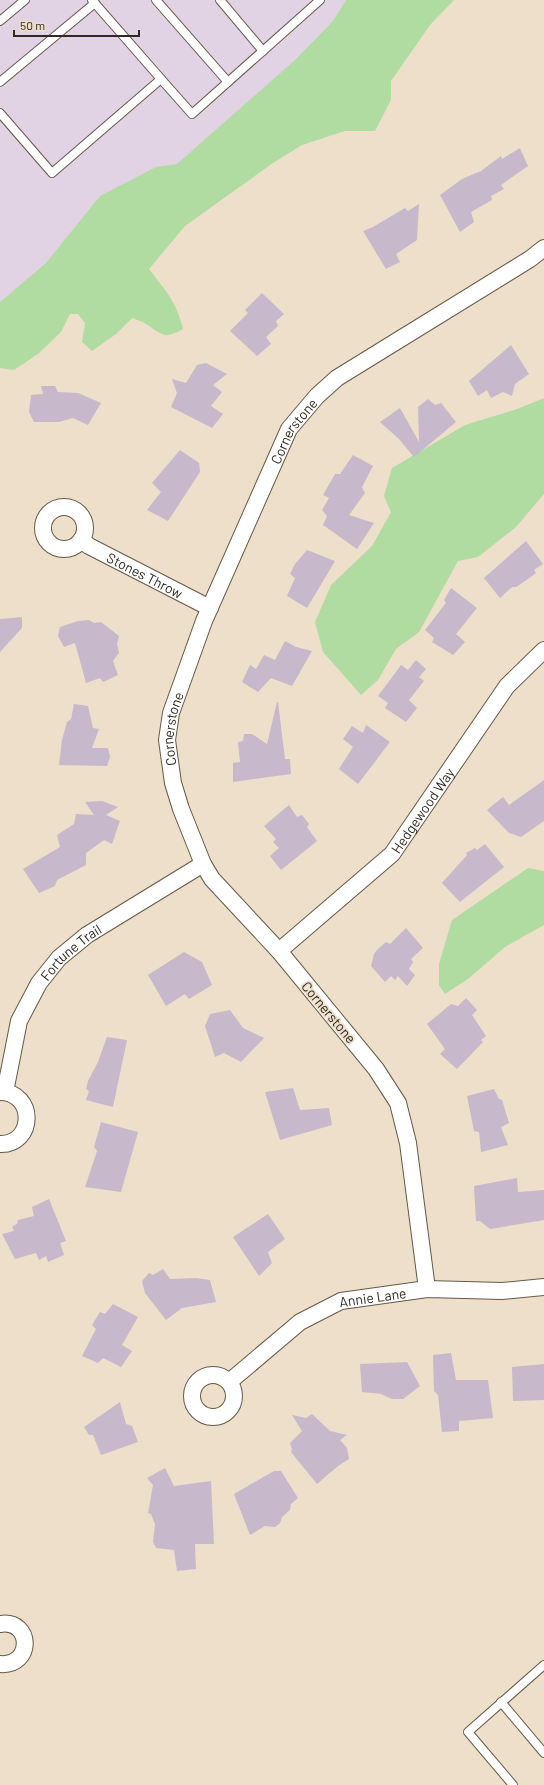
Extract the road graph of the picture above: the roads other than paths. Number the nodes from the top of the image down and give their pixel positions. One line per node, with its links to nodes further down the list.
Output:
1 (25, 0): 6 (lane)
2 (156, 0): 10 (lane)
3 (220, 0): 7 (lane)
4 (320, 0): 7 (lane)
5 (94, 2): 8 (lane); 9 (lane)
6 (0, 21)
7 (263, 51): 10 (lane)
8 (160, 79): 10 (lane); 11 (lane)
9 (0, 82)
10 (228, 82)
11 (0, 113)
12 (544, 248): 14 (street, Cornerstone)
13 (81, 540): 14 (street, Stones Throw)
14 (210, 608): 16 (street, Cornerstone)
15 (544, 650): 17 (street, Hedgewood Way)
16 (203, 864): 17 (street, Cornerstone); 18 (street, Fortune Trail)
17 (279, 952): 21 (street, Cornerstone)
18 (3, 1092): 19 (street, Fortune Trail)
19 (0, 1144)
20 (544, 1287): 21 (street, Annie Lane)
21 (427, 1289): 22 (street, Annie Lane)
22 (229, 1382)
23 (0, 1624): 24 (street)
24 (0, 1664)
25 (544, 1665): 26 (lane)
26 (501, 1702): 27 (lane); 28 (lane)
27 (544, 1753)
28 (513, 1785)

